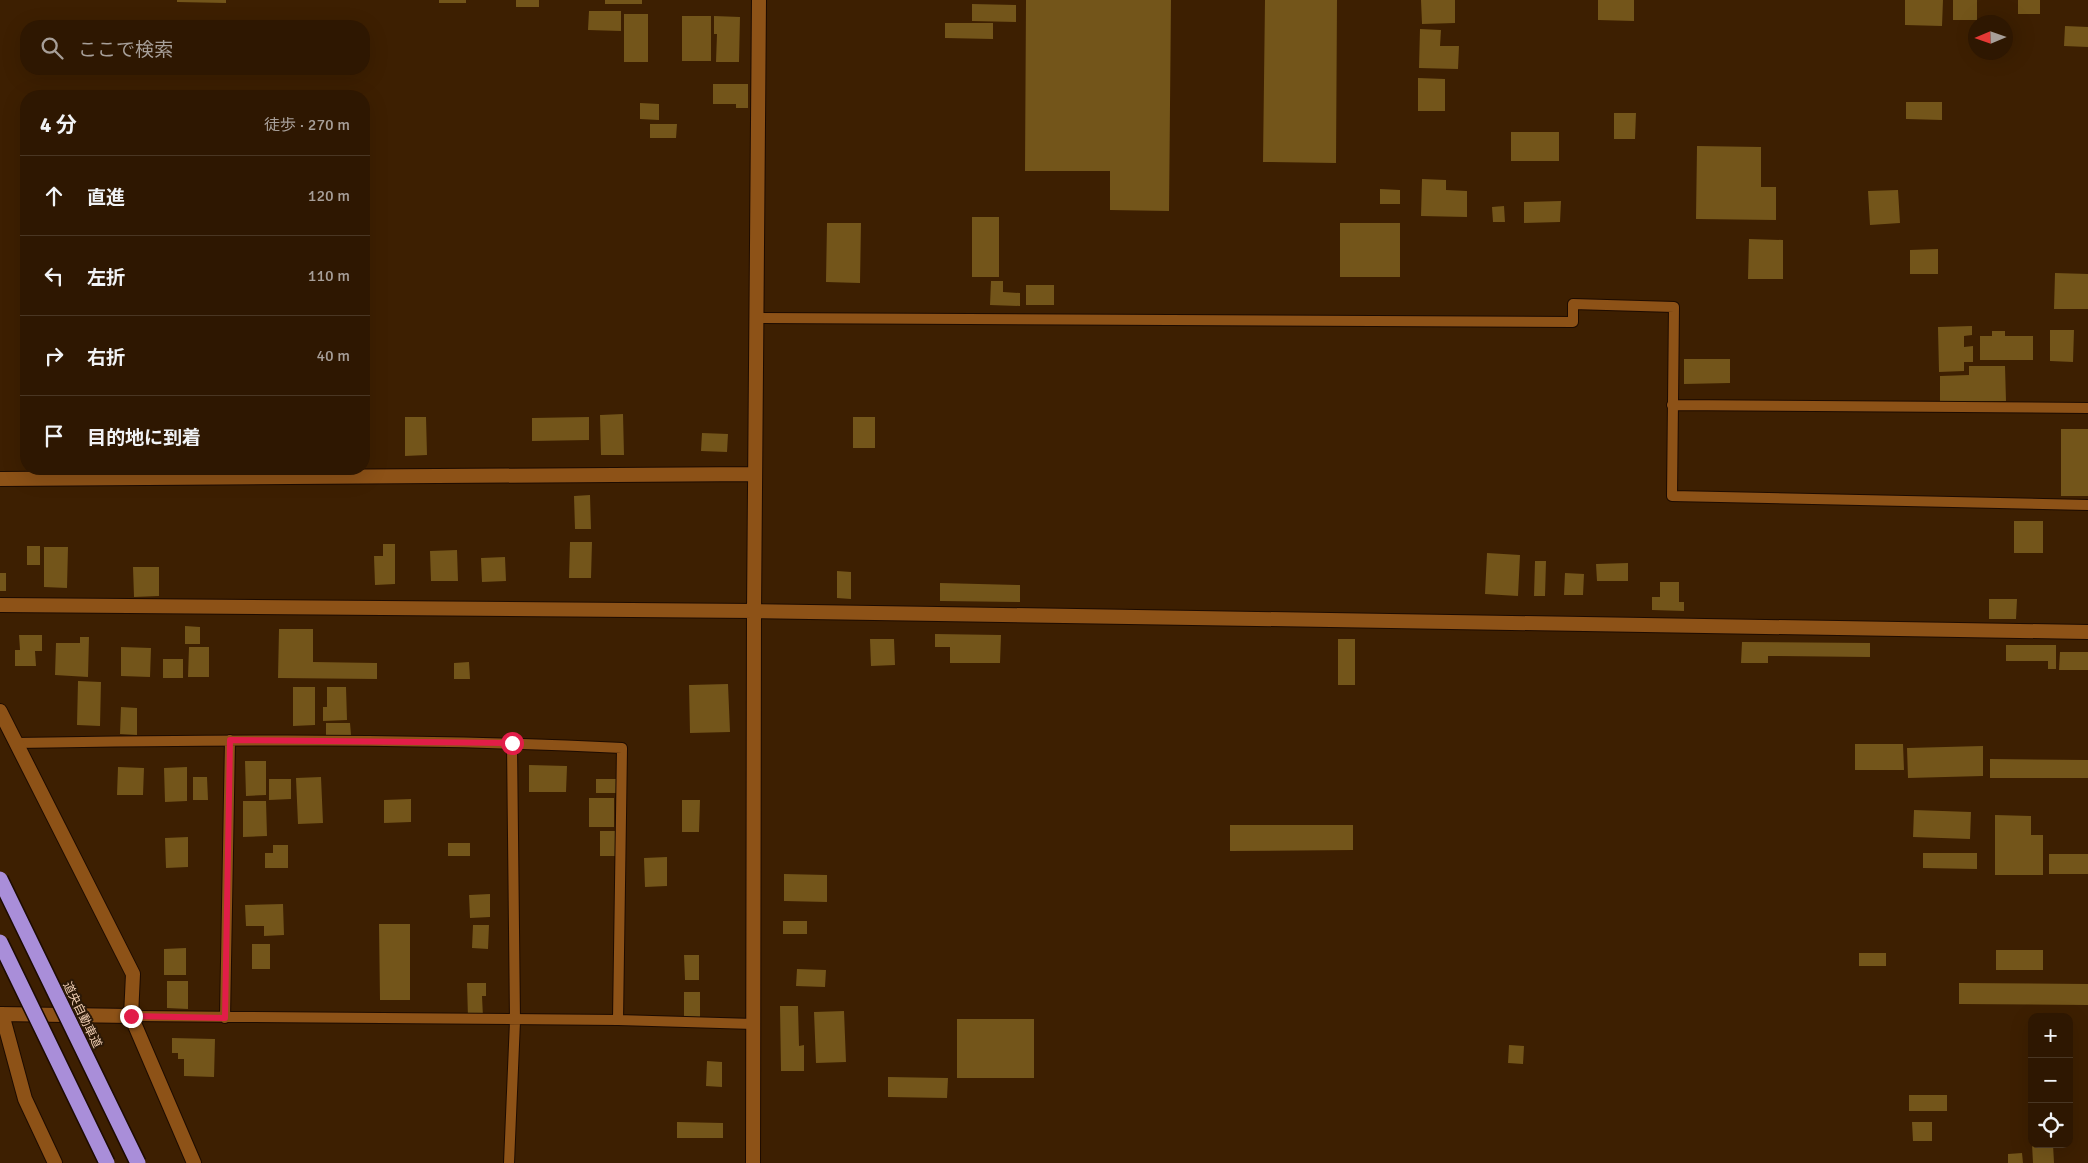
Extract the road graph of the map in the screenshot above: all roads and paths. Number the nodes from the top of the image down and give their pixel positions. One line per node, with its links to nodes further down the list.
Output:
1 (759, 0): 2 (street)
2 (756, 318): 3 (lane); 5 (street)
3 (1672, 405): 4 (lane); 7 (lane)
4 (2088, 408)
5 (755, 474): 6 (street); 9 (street)
6 (0, 479)
7 (2088, 505)
8 (0, 605): 9 (street)
9 (754, 611): 10 (street); 22 (street)
10 (2088, 632)
11 (0, 711): 13 (street)
12 (230, 740): 13 (lane); 14 (lane); 19 (lane)
13 (16, 743): 18 (street)
14 (512, 743): 20 (lane); 21 (lane)
15 (0, 879): 25 (highway, 道央自動車道, bridge)
16 (0, 942): 24 (highway, bridge)
17 (1, 1014): 18 (street); 23 (street)
18 (131, 1016): 19 (lane); 26 (street)
19 (225, 1018): 20 (lane)
20 (515, 1020): 21 (lane); 27 (lane)
21 (618, 1020): 22 (lane)
22 (754, 1024): 28 (street)
23 (55, 1163)
24 (107, 1163)
25 (138, 1163)
26 (194, 1163)
27 (509, 1163)
28 (753, 1163)

